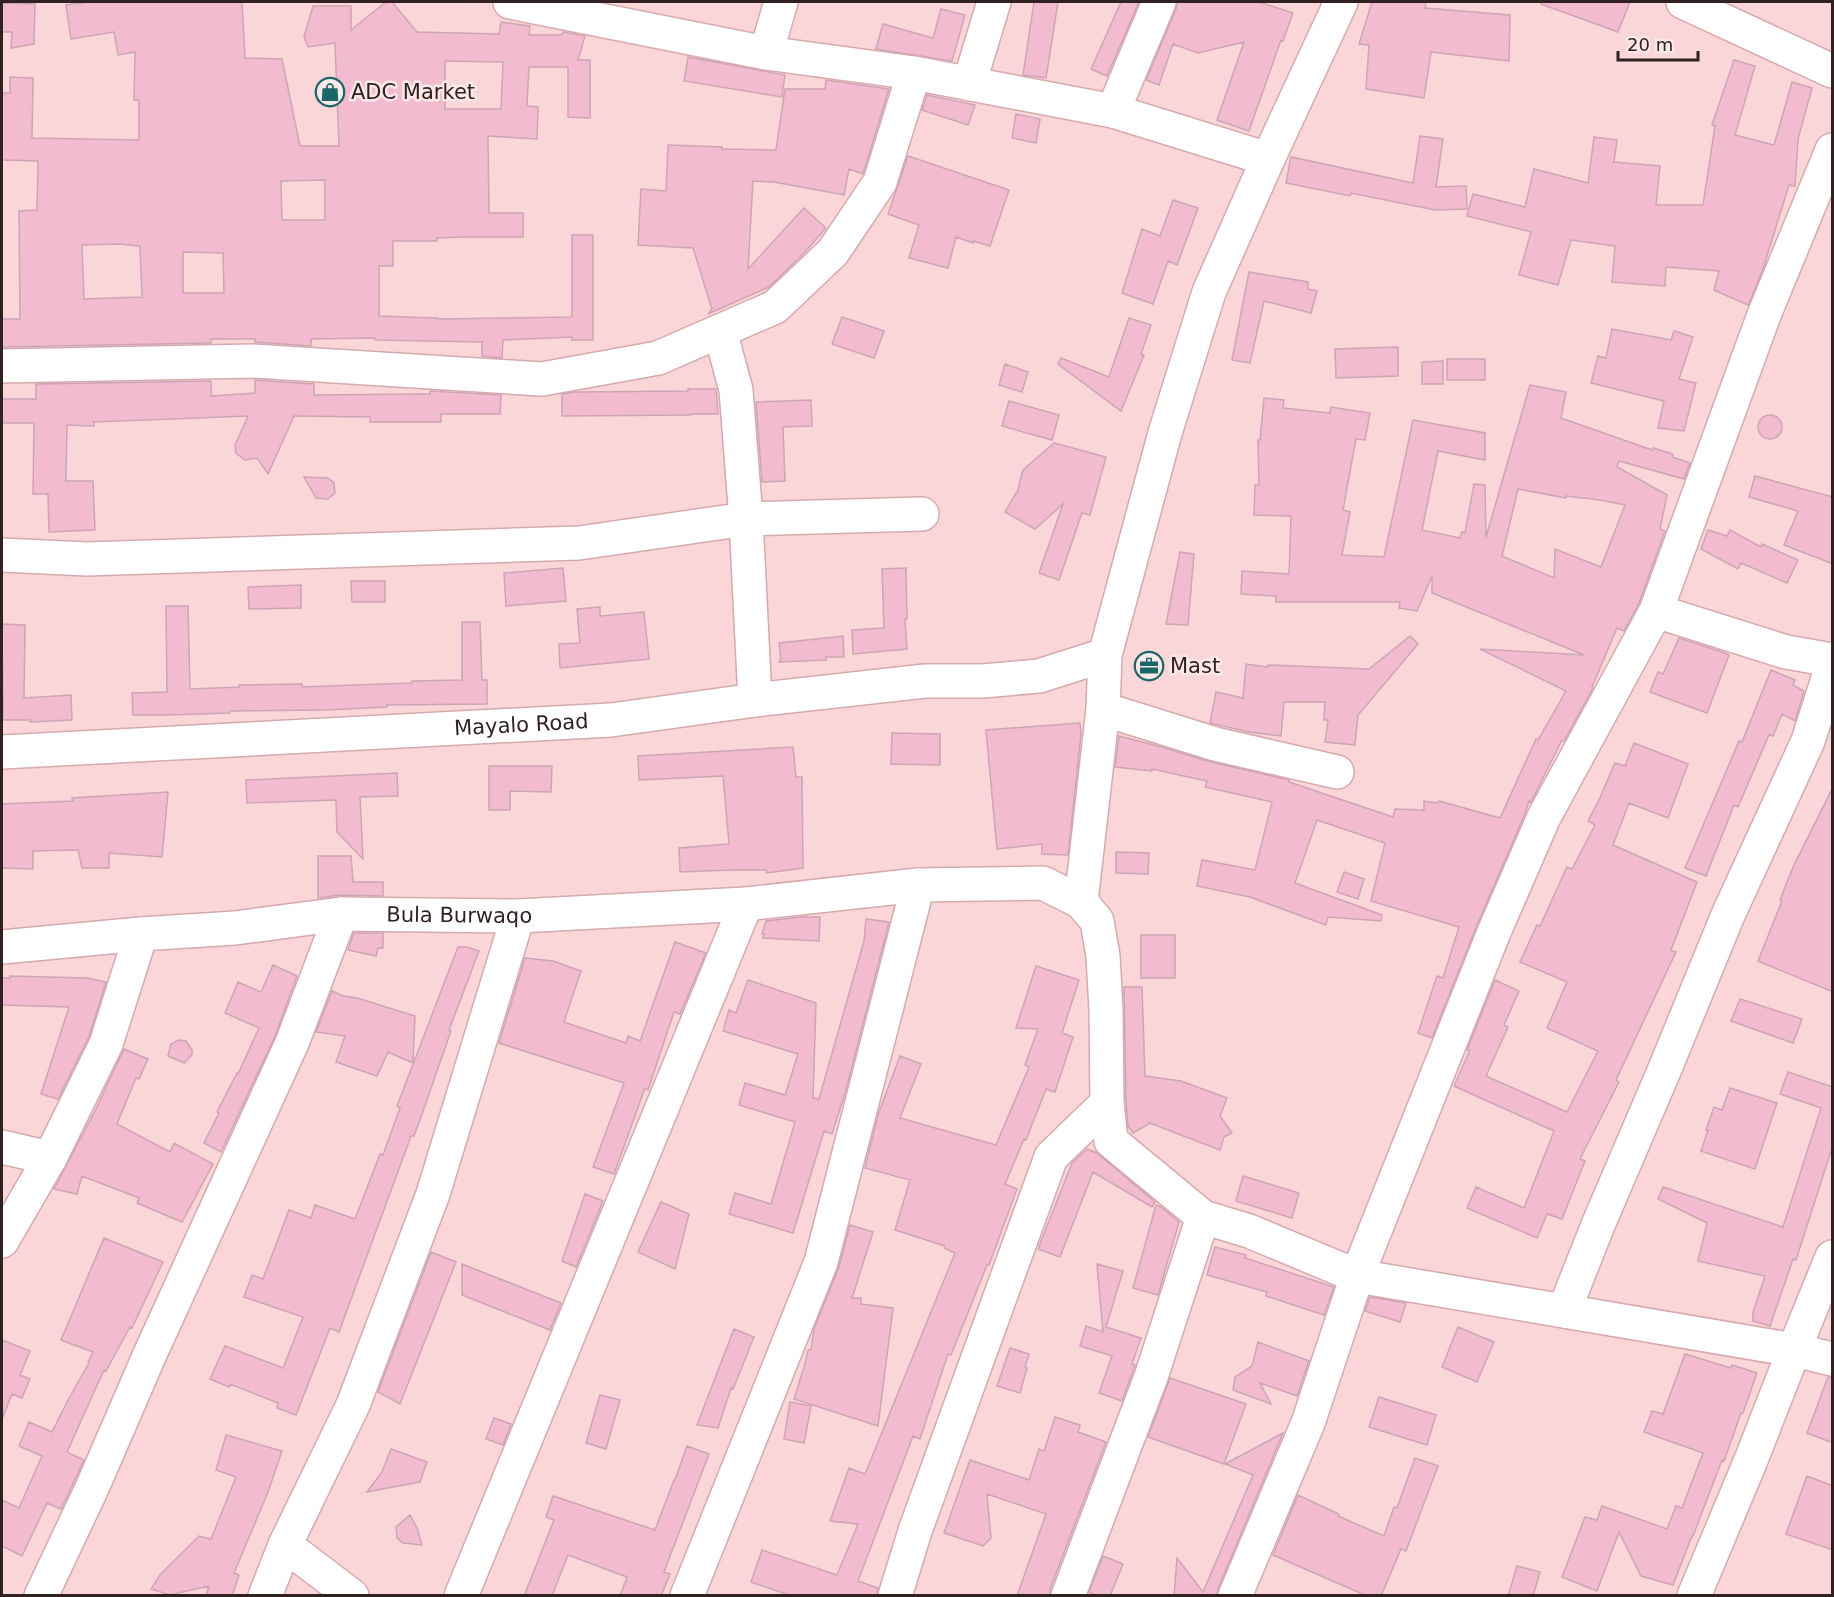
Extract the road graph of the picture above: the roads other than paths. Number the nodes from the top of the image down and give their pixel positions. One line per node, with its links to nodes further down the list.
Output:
1 (510, 2): 7 (street)
2 (781, 2): 8 (street)
3 (994, 2): 11 (street)
4 (1159, 2): 12 (street)
5 (1341, 2): 14 (street)
6 (1683, 2): 9 (street)
7 (579, 8): 8 (street)
8 (766, 52): 10 (street)
9 (1833, 71)
10 (914, 73): 11 (street); 15 (street)
11 (969, 84): 12 (street)
12 (1113, 111): 14 (street)
13 (1833, 150): 20 (street)
14 (1268, 159): 21 (street)
15 (720, 331): 16 (street); 18 (street)
16 (2, 366)
17 (921, 514): 18 (street)
18 (746, 519): 19 (street); 24 (street)
19 (2, 555)
20 (1656, 611): 22 (street); 41 (street)
21 (1105, 655): 24 (street, Mayalo Road); 25 (street)
22 (1833, 660)
23 (1833, 666): 42 (street)
24 (755, 700): 26 (street, Mayalo Road)
25 (1103, 709): 27 (street); 29 (street)
26 (2, 753)
27 (1337, 772)
28 (918, 885): 29 (street, Bula Burwaqo); 30 (street, Bula Burwaqo); 50 (street)
29 (1081, 902): 35 (street)
30 (746, 904): 32 (street, Bula Burwaqo); 49 (street)
31 (341, 914): 32 (street, Bula Burwaqo); 33 (street, Bula Burwaqo); 46 (street)
32 (518, 916): 45 (street)
33 (141, 934): 34 (street, Bula Burwaqo); 37 (street)
34 (2, 947)
35 (1107, 1103): 38 (street); 51 (street)
36 (2, 1147): 37 (street)
37 (50, 1158): 39 (street)
38 (1203, 1217): 41 (street); 52 (street)
39 (2, 1241)
40 (1833, 1257): 43 (street)
41 (1357, 1276): 42 (street); 53 (street)
42 (1564, 1311): 43 (street)
43 (1794, 1350): 44 (street); 54 (street)
44 (1833, 1359)
45 (285, 1545): 47 (street); 48 (street)
46 (41, 1596)
47 (265, 1596)
48 (352, 1596)
49 (461, 1596)
50 (687, 1596)
51 (894, 1596)
52 (1068, 1596)
53 (1235, 1596)
54 (1694, 1596)

